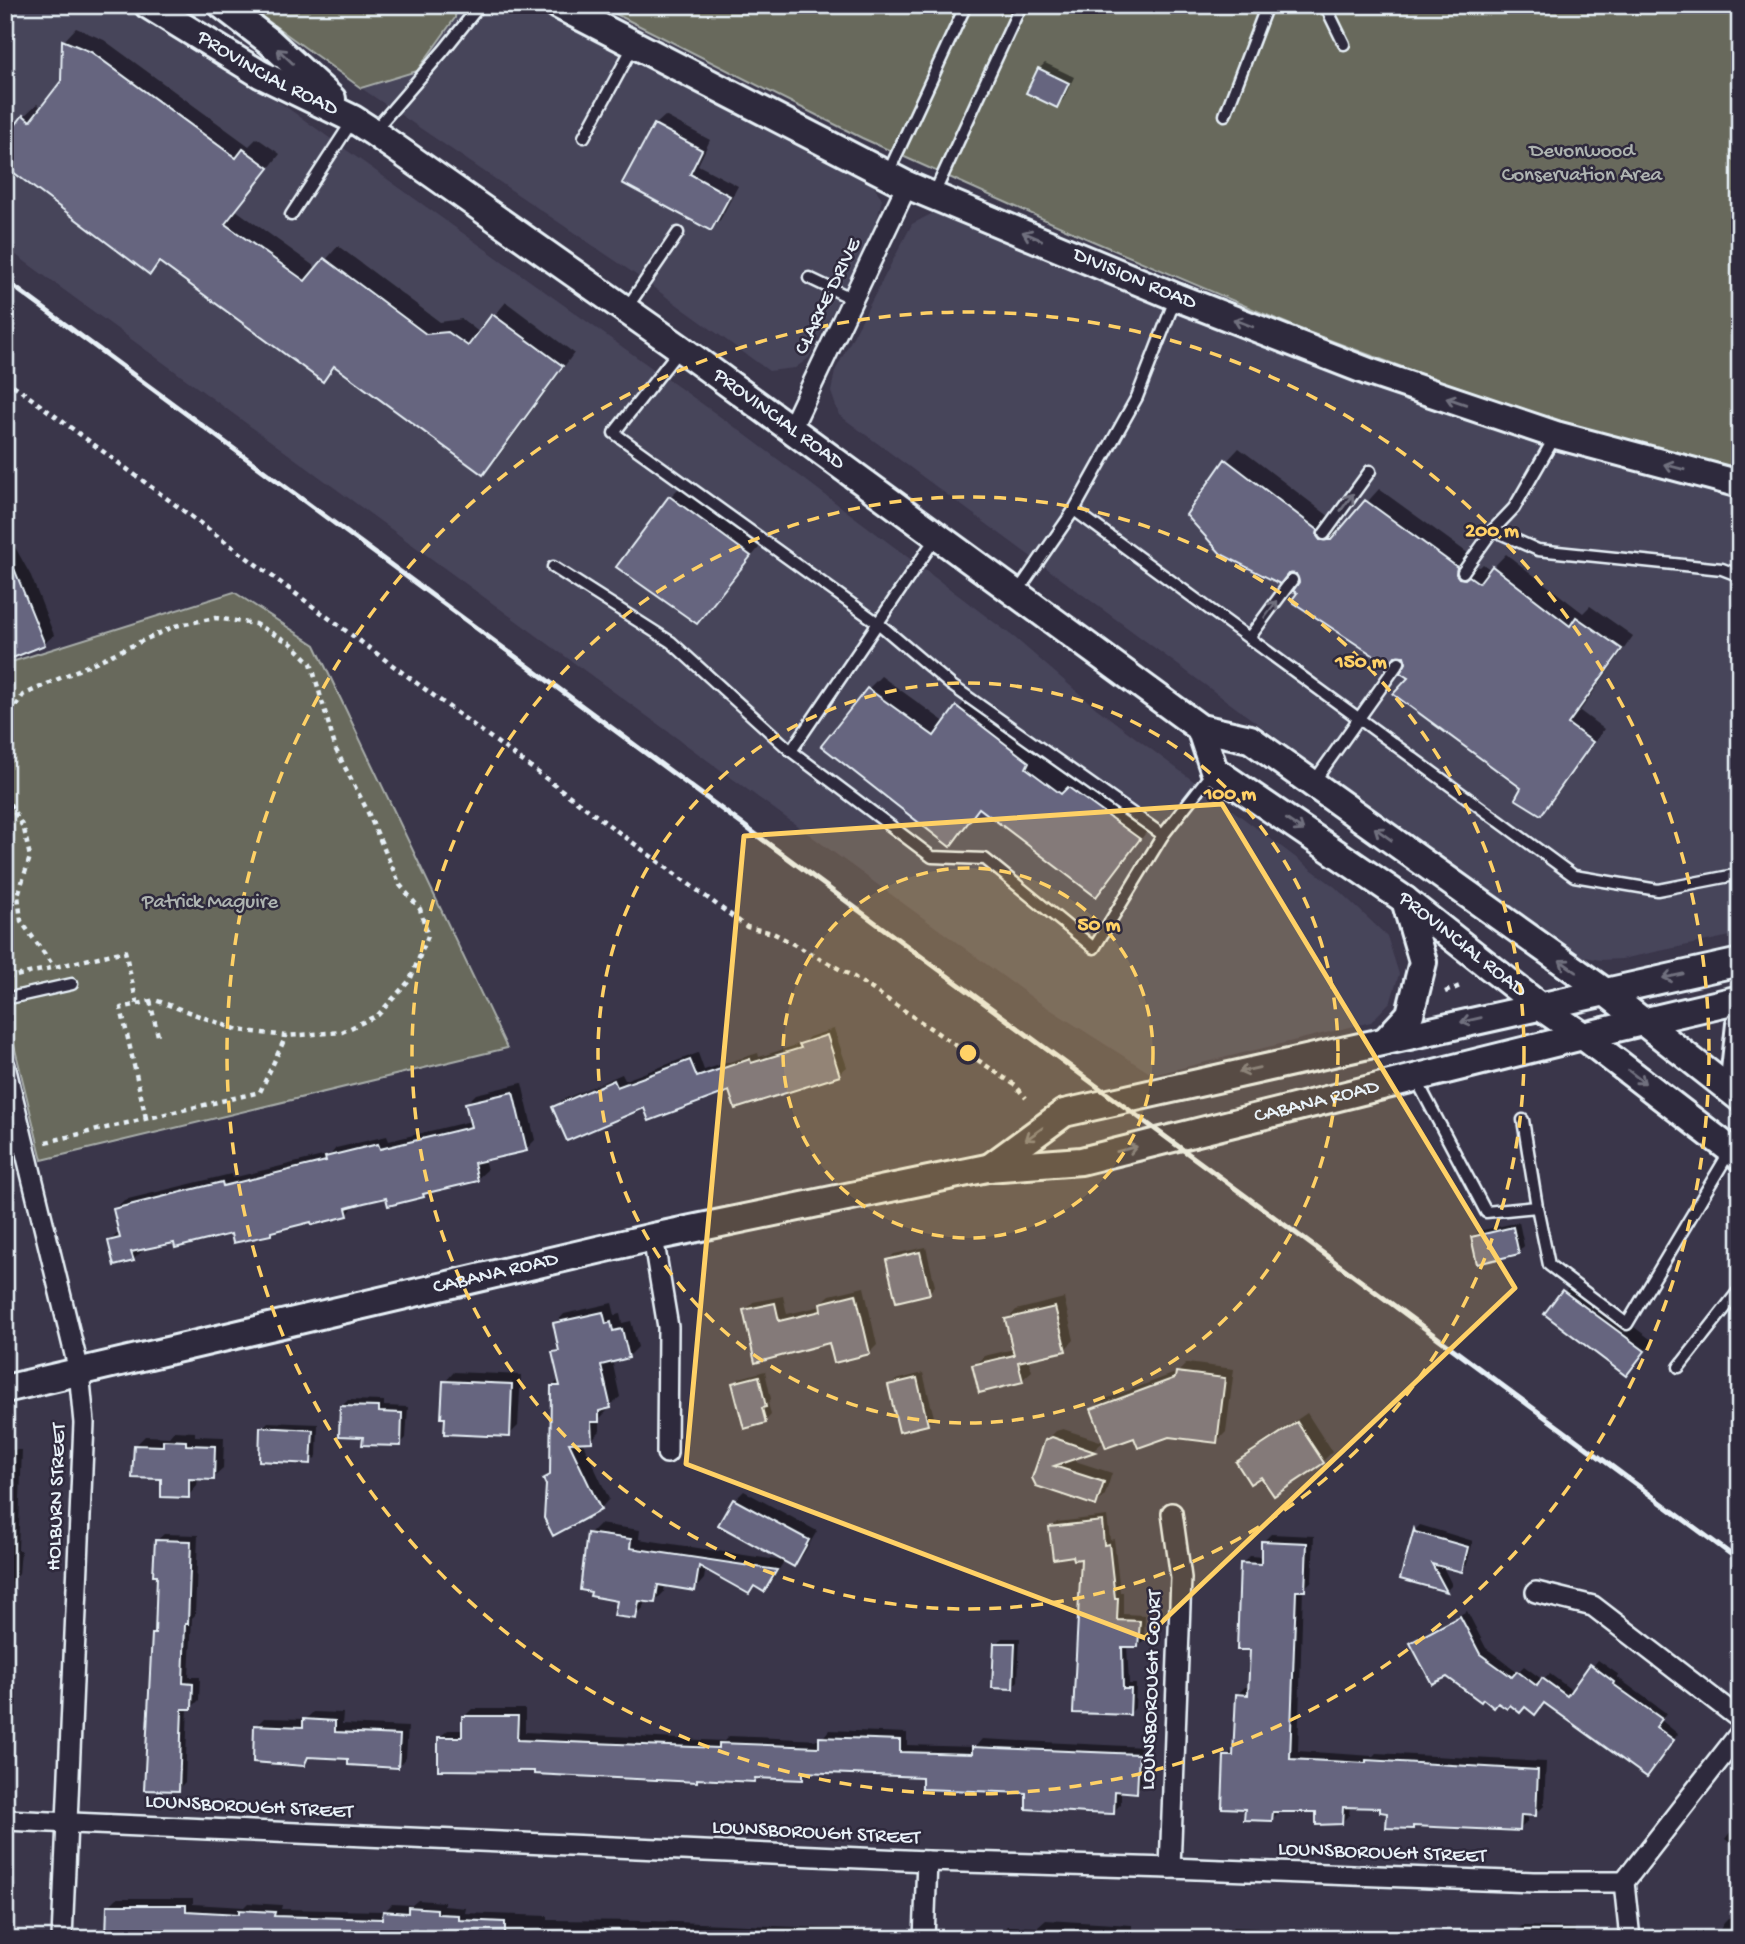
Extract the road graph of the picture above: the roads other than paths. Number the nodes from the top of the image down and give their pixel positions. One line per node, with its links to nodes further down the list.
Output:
1 (148, 5): 12 (main road, PROVINCIAL ROAD)
2 (222, 5): 12 (main road, PROVINCIAL ROAD, one-way to 2)
3 (480, 5): 12 (lane)
4 (558, 5): 10 (main road, DIVISION ROAD)
5 (966, 5): 14 (lane)
6 (1021, 5): 15 (lane)
7 (1267, 5): 11 (lane)
8 (1325, 5): 9 (lane)
9 (1344, 44)
10 (635, 45): 13 (lane); 14 (main road, DIVISION ROAD)
11 (1224, 115)
12 (363, 126): 16 (lane); 21 (main road, PROVINCIAL ROAD)
13 (584, 137)
14 (897, 180): 15 (main road, DIVISION ROAD); 20 (street, CLARKE DRIVE)
15 (934, 195): 19 (main road, DIVISION ROAD, one-way to 15)
16 (291, 215)
17 (678, 233): 21 (lane)
18 (809, 278): 20 (lane)
19 (1176, 297): 24 (main road, DIVISION ROAD, one-way to 19); 27 (lane)
20 (853, 299): 23 (street, CLARKE DRIVE)
21 (625, 309): 22 (main road, PROVINCIAL ROAD)
22 (680, 348): 23 (main road, PROVINCIAL ROAD); 36 (lane)
23 (791, 429): 30 (main road, PROVINCIAL ROAD)
24 (1556, 435): 26 (main road, DIVISION ROAD, one-way to 24); 28 (lane)
25 (1370, 471): 29 (lane, one-way to 25)
26 (1740, 484)
27 (1074, 510): 35 (lane); 37 (lane)
28 (1493, 530): 32 (lane); 33 (lane)
29 (1324, 534)
30 (937, 536): 35 (main road, PROVINCIAL ROAD); 36 (lane)
31 (553, 567): 41 (lane)
32 (1463, 572)
33 (1740, 576)
34 (1292, 580): 37 (lane, one-way to 34)
35 (1016, 594): 40 (main road, PROVINCIAL ROAD)
36 (878, 623): 41 (lane); 44 (lane)
37 (1249, 639): 39 (lane)
38 (1399, 662): 39 (lane)
39 (1359, 719): 43 (lane); 45 (lane)
40 (1200, 728): 42 (main road); 43 (main road, PROVINCIAL ROAD)
41 (791, 751): 44 (lane)
42 (1214, 770): 44 (lane); 46 (main road, PROVINCIAL ROAD, one-way to 46)
43 (1312, 784): 49 (main road, PROVINCIAL ROAD, one-way to 43)
44 (1163, 835)
45 (1740, 874)
46 (1405, 900): 52 (main road, PROVINCIAL ROAD); 56 (main road)
47 (1740, 962): 49 (main road, CABANA ROAD, one-way to 49)
48 (72, 984): 50 (lane)
49 (1604, 991): 52 (main road, CABANA ROAD); 53 (main road, PROVINCIAL ROAD)
50 (5, 999)
51 (1740, 999): 53 (main road, CABANA ROAD)
52 (1538, 1005): 55 (main road, PROVINCIAL ROAD); 56 (main road, CABANA ROAD, one-way to 56)
53 (1642, 1021): 55 (main road, CABANA ROAD); 60 (main road, PROVINCIAL ROAD)
54 (1740, 1024): 59 (main road)
55 (1583, 1036): 58 (main road, CABANA ROAD); 62 (main road, PROVINCIAL ROAD, one-way to 62)
56 (1387, 1039): 63 (main road, CABANA ROAD, one-way to 63)
57 (5, 1066): 68 (street, HOLBURN STREET)
58 (1416, 1077): 63 (main road, CABANA ROAD, one-way to 58); 64 (lane)
59 (1740, 1089)
60 (1740, 1098)
61 (1523, 1120): 64 (lane)
62 (1735, 1153): 64 (lane)
63 (987, 1168): 65 (main road, CABANA ROAD)
64 (1537, 1207)
65 (653, 1237): 68 (main road, CABANA ROAD); 70 (street)
66 (1740, 1289): 67 (lane)
67 (1679, 1367)
68 (79, 1371): 69 (main road, CABANA ROAD); 76 (street, HOLBURN STREET)
69 (5, 1389)
70 (667, 1453)
71 (1172, 1513): 78 (street, LOUNSBOROUGH COURT)
72 (1536, 1592): 73 (street)
73 (1740, 1719)
74 (1740, 1733): 79 (street)
75 (5, 1820): 76 (street, LOUNSBOROUGH STREET)
76 (67, 1823): 77 (street, LOUNSBOROUGH STREET); 80 (street, HOLBURN STREET)
77 (927, 1861): 78 (street, LOUNSBOROUGH STREET); 81 (street)
78 (1170, 1868): 79 (street, LOUNSBOROUGH STREET)
79 (1624, 1882): 82 (street)
80 (62, 1939)
81 (924, 1939)
82 (1630, 1939)

